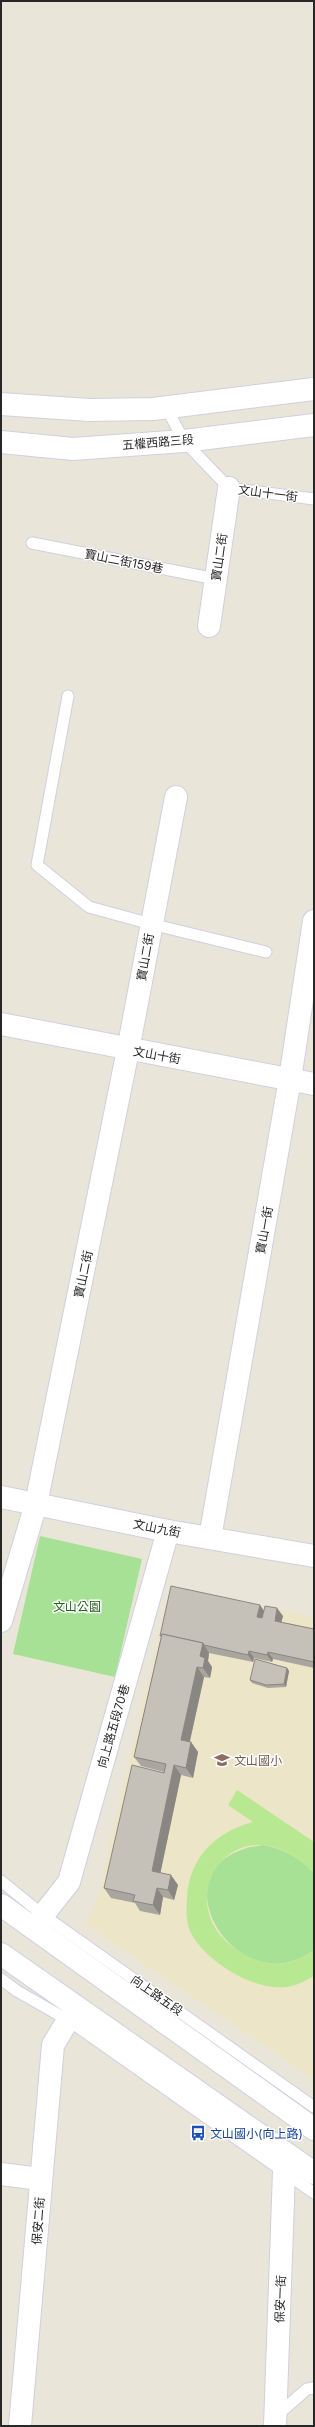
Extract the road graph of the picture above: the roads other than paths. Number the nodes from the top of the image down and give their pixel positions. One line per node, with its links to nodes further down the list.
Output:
1 (314, 389): 3 (street)
2 (1, 404): 3 (street)
3 (166, 407): 5 (lane, 文山十一街)
4 (314, 425): 5 (street, 五權西路三段)
5 (184, 440): 6 (street, 五權西路三段); 7 (lane, 文山十一街)
6 (1, 442)
7 (229, 488): 8 (lane, 文山十一街); 10 (street, 寶山二街)
8 (314, 499)
9 (32, 543): 10 (lane, 寶山二街159巷)
10 (216, 579): 11 (street, 寶山二街)
11 (209, 626)
12 (68, 696): 15 (lane, 寶山二街)
13 (176, 797): 15 (street, 寶山二街)
14 (314, 921): 19 (street, 寶山一街)
15 (151, 924): 16 (lane, 寶山二街); 18 (street, 寶山二街)
16 (266, 952)
17 (1, 1024): 18 (street, 文山十街)
18 (128, 1050): 19 (street, 文山十街); 22 (street, 寶山二街)
19 (290, 1079): 20 (street, 文山十街); 24 (street, 寶山一街)
20 (314, 1084)
21 (1, 1497): 22 (street, 文山九街)
22 (36, 1504): 23 (street, 文山九街); 26 (street, 寶山二街)
23 (168, 1531): 24 (street, 文山九街); 29 (street, 向上路五段70巷)
24 (210, 1538): 25 (street, 文山九街)
25 (313, 1553)
26 (1, 1622)
27 (1, 1881): 29 (lane, 向上路五段)
28 (1, 1906): 34 (street, 向上路五段)
29 (44, 1915): 33 (lane, 向上路五段)
30 (1, 1954): 36 (street)
31 (1, 1979): 32 (lane)
32 (68, 2020): 35 (lane); 38 (street, 保安二街)
33 (314, 2107)
34 (314, 2129)
35 (284, 2172): 39 (lane); 41 (street, 保安一街)
36 (314, 2173)
37 (1, 2174): 38 (street)
38 (40, 2179): 42 (street, 保安二街)
39 (314, 2193)
40 (314, 2388): 41 (lane)
41 (276, 2421)
42 (20, 2426)

